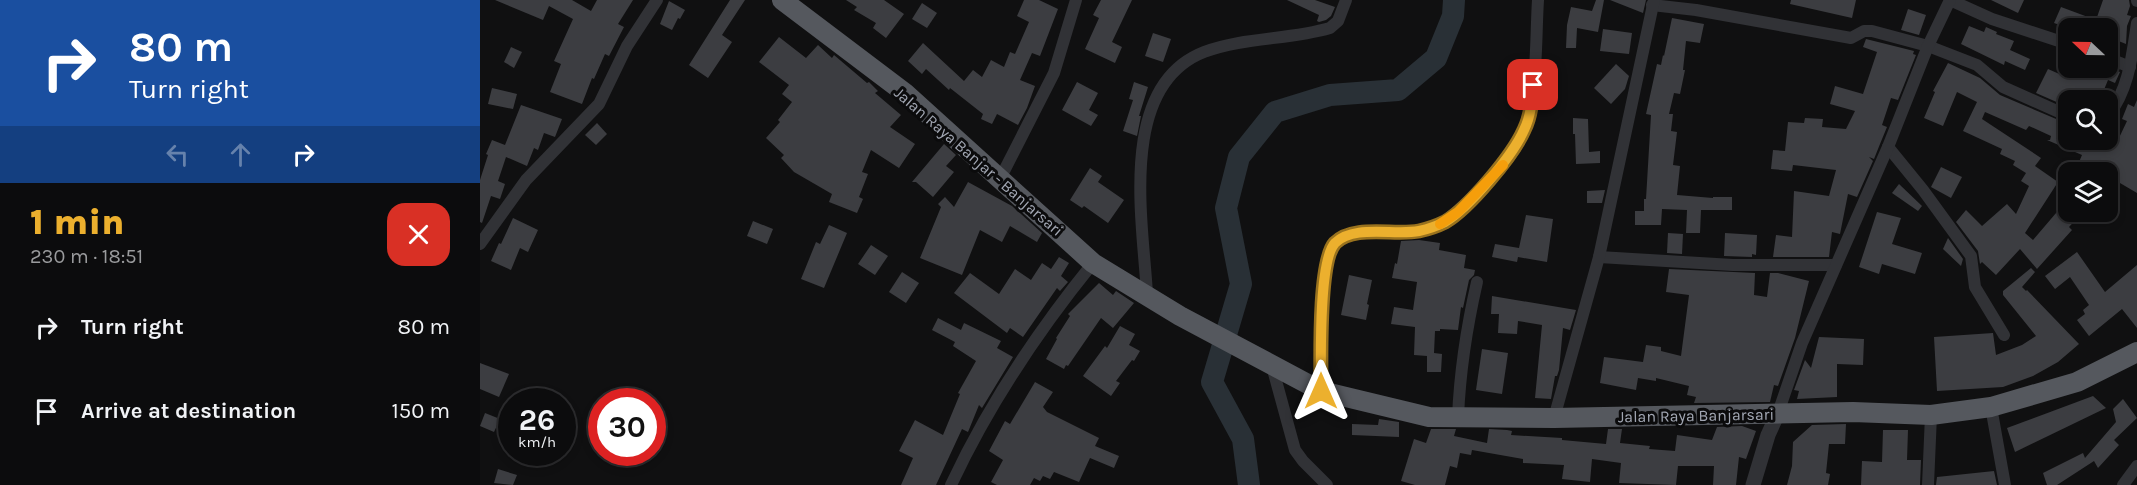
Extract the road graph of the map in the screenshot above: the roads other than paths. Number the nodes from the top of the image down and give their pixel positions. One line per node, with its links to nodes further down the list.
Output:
1 (657, 0): 17 (street)
2 (782, 0): 16 (highway, Jalan Raya Banjar - Banjarsari)
3 (1076, 0): 16 (street)
4 (1346, 0): 22 (street)
5 (1538, 0): 26 (street)
6 (1950, 0): 9 (street); 10 (street)
7 (1653, 2): 10 (street); 18 (street)
8 (2137, 23): 12 (street)
9 (2058, 41)
10 (1928, 46): 14 (street); 15 (street)
11 (2118, 62): 12 (street)
12 (2130, 67): 13 (street)
13 (2118, 103)
14 (2058, 111)
15 (1888, 147): 20 (street); 23 (street)
16 (1000, 177): 19 (highway, Jalan Raya Banjar - Banjarsari)
17 (480, 244)
18 (1599, 257): 20 (street); 31 (street)
19 (1094, 263): 22 (highway, Jalan Raya Banjar - Banjarsari); 33 (street)
20 (1836, 265): 28 (street)
21 (1477, 282): 30 (street)
22 (1147, 294): 25 (highway, Jalan Raya Banjar - Banjarsari)
23 (2004, 335)
24 (2137, 352): 27 (highway, Jalan Raya Banjarsari)
25 (1264, 361): 26 (highway, Jalan Raya Banjarsari); 34 (street)
26 (1321, 391): 30 (highway, Jalan Raya Banjarsari)
27 (1991, 407): 29 (highway, Jalan Raya Banjarsari); 37 (street)
28 (1778, 413): 29 (highway, Jalan Raya Banjarsari); 31 (highway, Jalan Raya Banjarsari); 35 (street)
29 (1931, 415): 36 (street)
30 (1458, 417): 31 (highway, Jalan Raya Banjarsari)
31 (1554, 418)
32 (2137, 466): 38 (street)
33 (951, 485)
34 (1328, 485)
35 (1754, 485)
36 (1928, 485)
37 (2005, 485)
38 (2123, 485)

